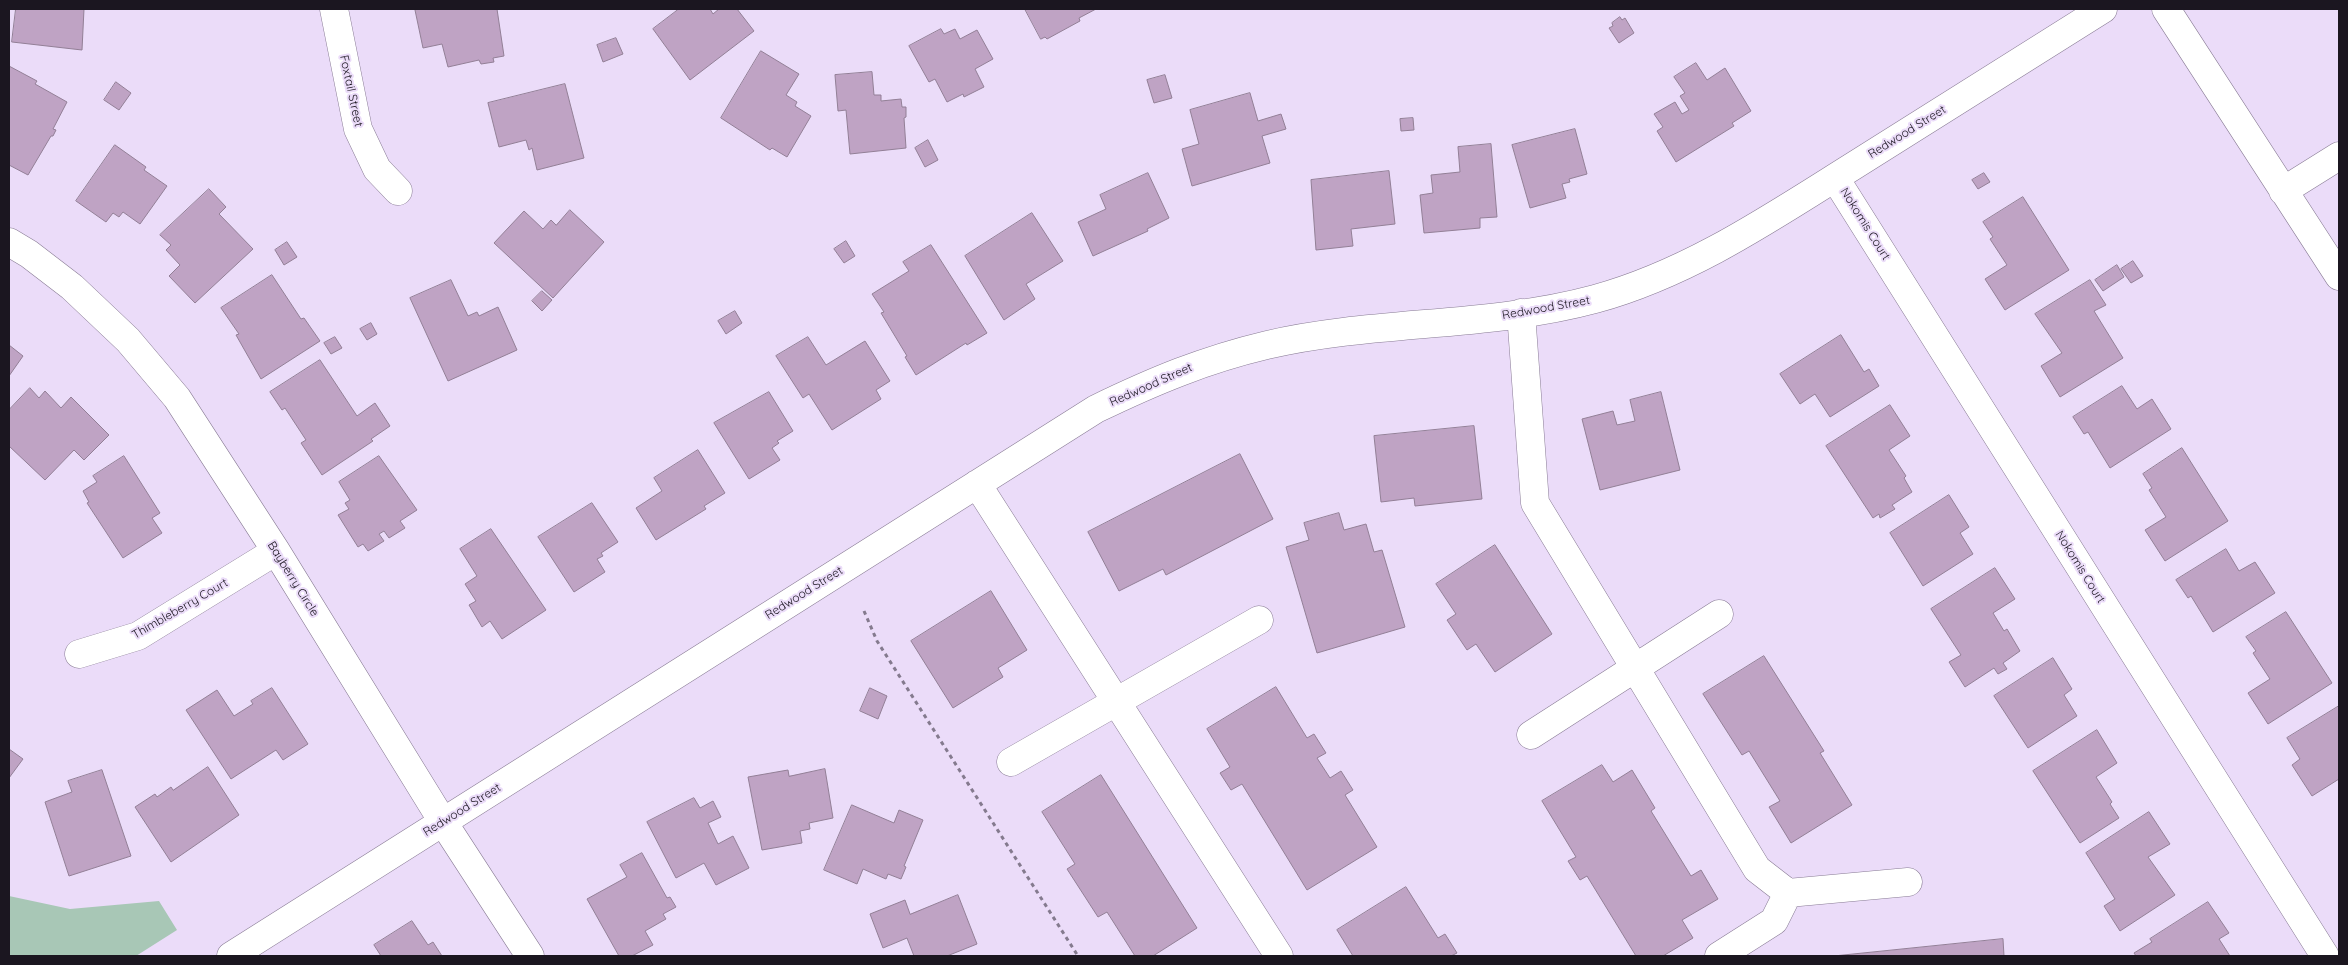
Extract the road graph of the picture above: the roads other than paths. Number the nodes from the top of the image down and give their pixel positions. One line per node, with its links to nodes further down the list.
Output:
1 (334, 9): 6 (street, Foxtail Street)
2 (2103, 9): 5 (street, Redwood Street)
3 (2166, 9): 7 (street)
4 (2339, 156): 7 (street)
5 (1835, 178): 10 (street, Redwood Street); 27 (street, Nokomis Court)
6 (398, 191)
7 (2283, 191): 9 (street)
8 (9, 242): 12 (street, Bayberry Circle)
9 (2339, 276)
10 (1521, 313): 11 (street, Redwood Street); 16 (street)
11 (977, 484): 17 (street); 20 (street, Redwood Street)
12 (276, 551): 15 (street, Thimbleberry Court); 20 (street, Bayberry Circle)
13 (1719, 614): 16 (street)
14 (1259, 620): 17 (street)
15 (79, 654)
16 (1636, 669): 18 (street); 22 (street)
17 (1117, 701): 19 (street); 23 (street)
18 (1531, 735)
19 (1011, 762)
20 (443, 822): 24 (street, Redwood Street); 25 (street, Bayberry Circle)
21 (1908, 882): 22 (street)
22 (1788, 893): 26 (street)
23 (1274, 954)
24 (230, 956)
25 (530, 956)
26 (1720, 956)
27 (2325, 956)

